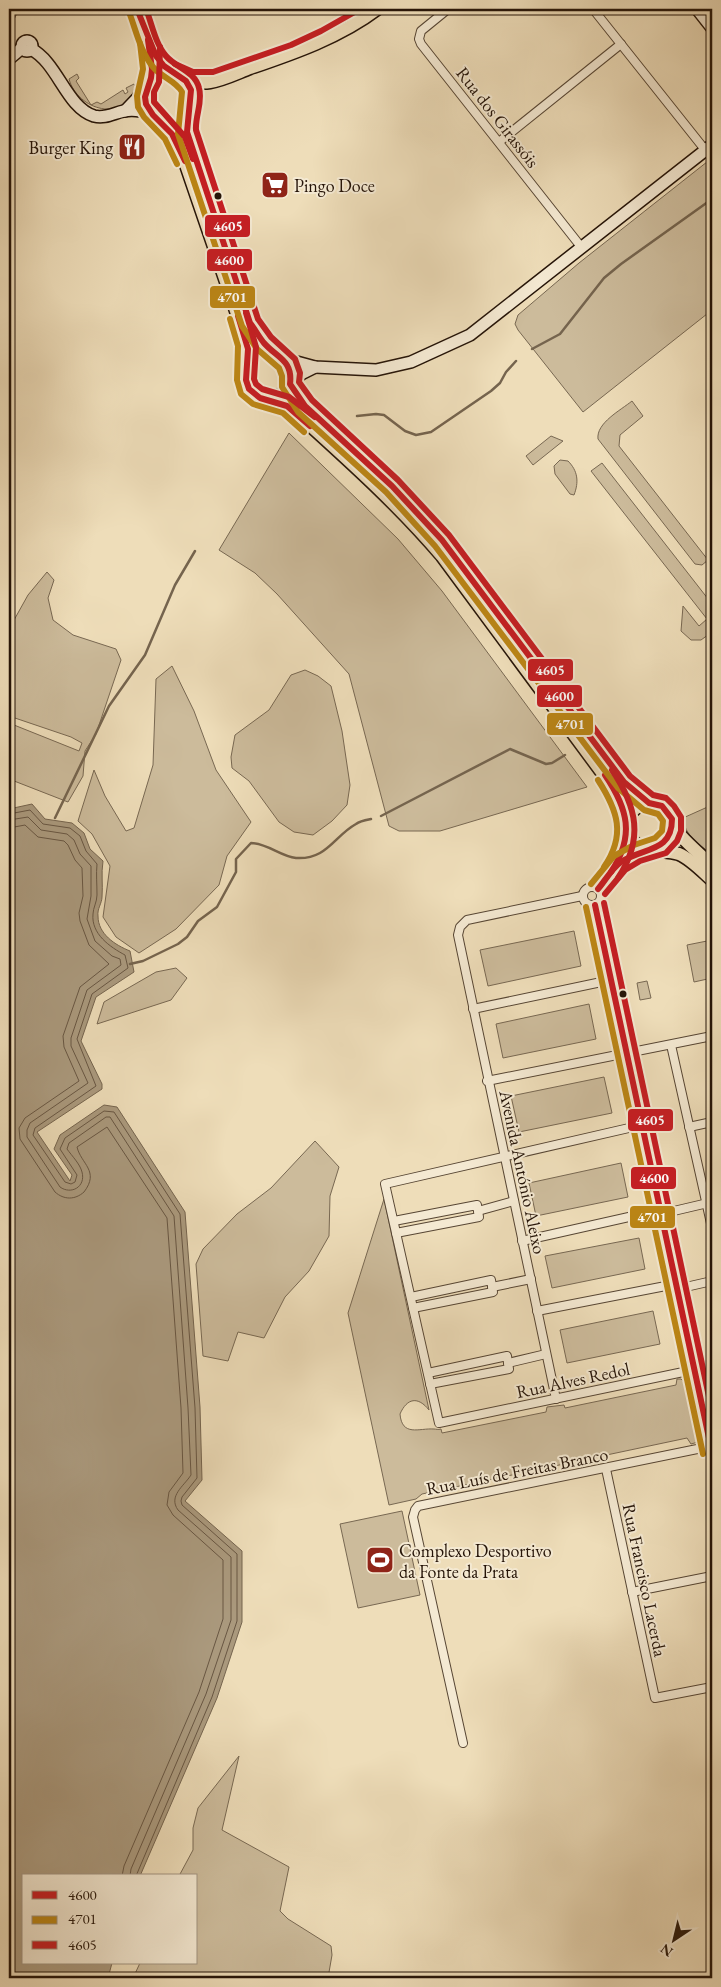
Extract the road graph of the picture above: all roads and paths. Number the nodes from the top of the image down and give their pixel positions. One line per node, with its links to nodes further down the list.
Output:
1 (377, 9): 11 (main road)
2 (448, 9): 16 (street, Rua dos Girassóis)
3 (593, 9): 7 (street)
4 (697, 9): 6 (street)
5 (140, 13): 8 (main road)
6 (712, 28)
7 (621, 44): 16 (street); 17 (street)
8 (151, 47): 10 (main road); 12 (main road)
9 (9, 59): 14 (street)
10 (178, 76): 11 (main road); 12 (main road); 13 (main road)
11 (215, 81): 13 (main road)
12 (148, 85): 14 (street); 15 (main road)
13 (190, 107): 15 (main road); 19 (main road)
14 (125, 111): 15 (street)
15 (154, 115): 20 (main road)
16 (499, 142): 18 (street, Rua dos Girassóis)
17 (709, 148): 18 (street)
18 (582, 248): 21 (street)
19 (279, 356): 20 (main road); 21 (street); 22 (main road)
20 (248, 364): 23 (main road)
21 (315, 367): 22 (street)
22 (290, 383): 23 (main road); 24 (main road)
23 (266, 399): 26 (main road)
24 (649, 803): 25 (main road); 26 (main road)
25 (672, 822): 27 (main road); 29 (main road)
26 (626, 825): 27 (main road); 28 (street)
27 (651, 849): 28 (street); 30 (main road)
28 (619, 863): 31 (street)
29 (712, 866)
30 (712, 880)
31 (598, 889): 32 (street); 33 (street)
32 (582, 896): 33 (street); 35 (street, Avenida António Aleixo)
33 (595, 905): 34 (street)
34 (611, 980): 35 (street); 38 (street)
35 (473, 1009): 39 (street, Avenida António Aleixo)
36 (712, 1036): 37 (street)
37 (672, 1045): 38 (street); 42 (street)
38 (627, 1053): 39 (street); 41 (street)
39 (487, 1081): 43 (street, Avenida António Aleixo)
40 (712, 1122): 42 (street)
41 (642, 1125): 43 (street); 47 (street)
42 (689, 1127): 45 (street)
43 (505, 1157): 44 (street, Avenida António Aleixo); 48 (street)
44 (514, 1202): 46 (street); 51 (street, Avenida António Aleixo)
45 (709, 1202): 47 (street); 49 (street)
46 (478, 1210): 48 (street); 50 (street)
47 (661, 1212): 51 (street); 55 (street)
48 (394, 1221): 50 (street)
49 (712, 1228)
50 (396, 1233): 56 (street)
51 (522, 1241): 52 (street, Avenida António Aleixo)
52 (531, 1279): 54 (street); 58 (street, Avenida António Aleixo)
53 (712, 1281): 55 (street)
54 (492, 1287): 56 (street); 57 (street)
55 (677, 1287): 58 (street); 62 (street)
56 (411, 1297): 57 (street)
57 (413, 1308): 63 (street)
58 (537, 1311): 59 (street, Avenida António Aleixo)
59 (546, 1354): 60 (street); 65 (street, Avenida António Aleixo)
60 (508, 1363): 63 (street); 64 (street)
61 (712, 1366): 62 (street, Rua Alves Redol)
62 (695, 1370): 65 (street, Rua Alves Redol); 66 (street)
63 (428, 1373): 64 (street)
64 (430, 1384): 65 (street, Rua Alves Redol)
65 (556, 1398)
66 (712, 1448): 67 (street, Rua Luís de Freitas Branco)
67 (606, 1469): 69 (street, Rua Francisco Lacerda); 71 (street, Rua Luís de Freitas Branco)
68 (712, 1576): 69 (street)
69 (632, 1592): 70 (street, Rua Francisco Lacerda)
70 (712, 1687)
71 (463, 1743)

